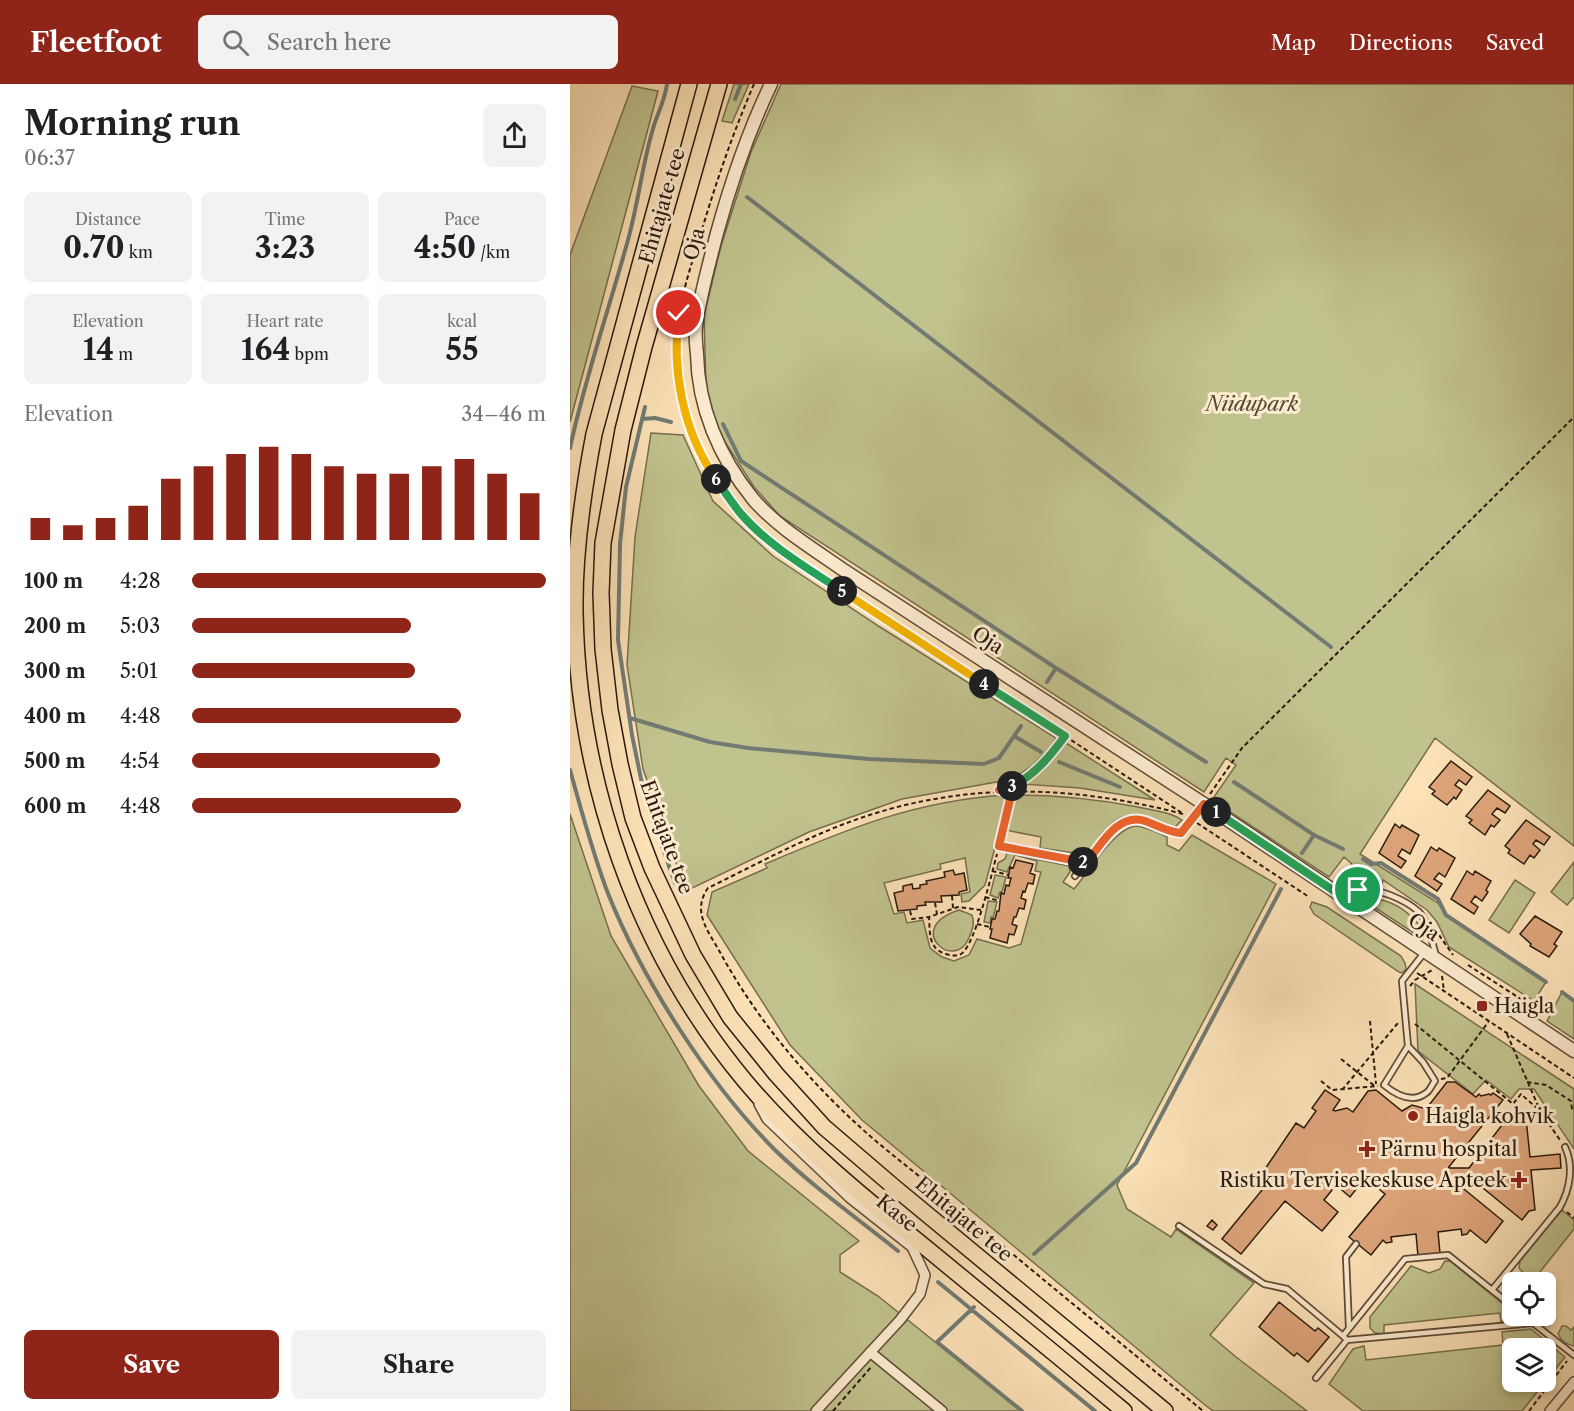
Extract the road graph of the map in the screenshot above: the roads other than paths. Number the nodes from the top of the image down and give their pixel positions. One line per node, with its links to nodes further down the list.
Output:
1 (689, 84): 13 (highway, Ehitajate tee)
2 (719, 84): 30 (highway, Ehitajate tee)
3 (771, 84): 4 (street, Oja)
4 (1204, 804): 6 (lane); 8 (street, Oja)
5 (999, 846): 6 (lane)
6 (1087, 862): 7 (lane)
7 (1075, 876)
8 (1343, 897): 9 (street, Oja); 10 (lane)
9 (1425, 951): 10 (street, Oja); 11 (lane)
10 (1436, 964): 12 (street, Oja)
11 (1408, 1046): 11 (lane)
12 (1574, 1051)
13 (746, 1081): 23 (street, Kase); 29 (highway, Ehitajate tee)
14 (1565, 1148): 17 (lane)
15 (1179, 1226): 22 (lane)
16 (1356, 1244): 21 (lane)
17 (1492, 1290): 18 (lane); 21 (lane)
18 (1502, 1298)
19 (1502, 1325): 22 (lane)
20 (1537, 1326): 24 (lane)
21 (1349, 1328): 22 (lane)
22 (1345, 1338): 25 (lane)
23 (870, 1352): 27 (street, Kase); 28 (street)
24 (1573, 1354)
25 (1316, 1378)
26 (1574, 1382): 31 (street)
27 (816, 1411)
28 (942, 1411)
29 (1124, 1411)
30 (1165, 1411)
31 (1550, 1411)

